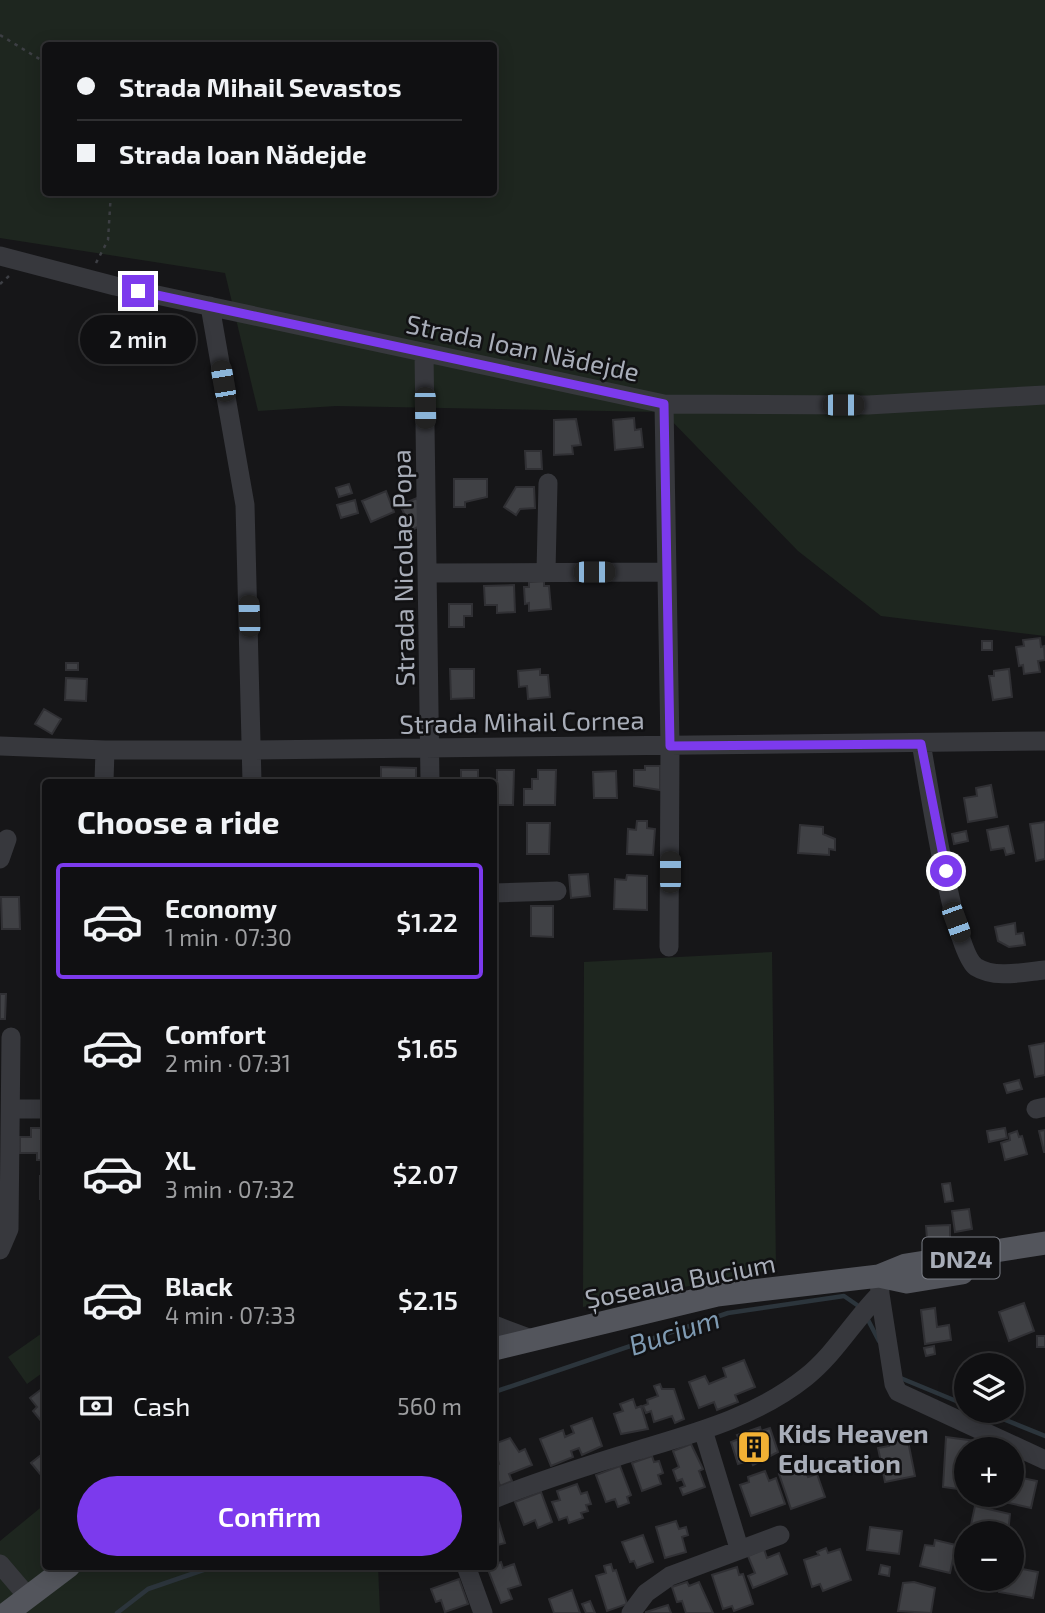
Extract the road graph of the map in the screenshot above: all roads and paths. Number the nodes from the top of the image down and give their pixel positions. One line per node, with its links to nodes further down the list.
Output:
1 (0, 35): 2 (path)
2 (42, 61)
3 (111, 196): 5 (path)
4 (0, 256): 5 (street, Strada Ioan Nădejde)
5 (84, 276): 6 (street, Strada Ioan Nădejde)
6 (210, 306): 7 (street, Strada Ioan Nădejde); 20 (street)
7 (424, 353): 9 (street, Strada Ioan Nădejde); 13 (street, Strada Nicolae Popa)
8 (1045, 395): 9 (street, Strada Ioan Nădejde)
9 (664, 404): 12 (street)
10 (548, 483): 11 (street)
11 (546, 572): 12 (street); 13 (street)
12 (666, 572): 17 (street)
13 (429, 573): 18 (street, Strada Nicolae Popa)
14 (1045, 741): 15 (street, Strada Mihail Cornea)
15 (921, 744): 17 (street, Strada Mihail Cornea); 29 (street)
16 (0, 746): 19 (street, Strada Mihail Cornea)
17 (670, 746): 18 (street, Strada Mihail Cornea); 28 (street)
18 (430, 748): 20 (street, Strada Mihail Cornea); 23 (street, Strada Nicolae Popa)
19 (105, 750): 20 (street, Strada Mihail Cornea); 21 (street)
20 (253, 750): 22 (street)
21 (104, 779)
22 (252, 779)
23 (430, 779)
24 (7, 839): 25 (street)
25 (0, 859)
26 (557, 891): 27 (street)
27 (497, 893)
28 (669, 947)
29 (1045, 970)
30 (11, 1037): 31 (street)
31 (12, 1110): 32 (street); 34 (street)
32 (42, 1110)
33 (1045, 1243): 36 (main road, Șoseaua Bucium / DN24)
34 (0, 1250)
35 (1045, 1259): 36 (main road, Șoseaua Bucium / DN24)
36 (880, 1285): 38 (main road, Șoseaua Bucium / DN24); 40 (street); 41 (street)
37 (497, 1326): 38 (street)
38 (531, 1339): 39 (main road, Șoseaua Bucium / DN24)
39 (497, 1348)
40 (703, 1430): 42 (street); 44 (street)
41 (1045, 1460)
42 (497, 1498)
43 (780, 1535): 44 (street)
44 (739, 1548): 51 (street)
45 (0, 1564): 48 (street)
46 (64, 1570): 48 (main road)
47 (467, 1570): 50 (street)
48 (29, 1598): 49 (main road)
49 (7, 1613)
50 (483, 1613)
51 (631, 1613)

